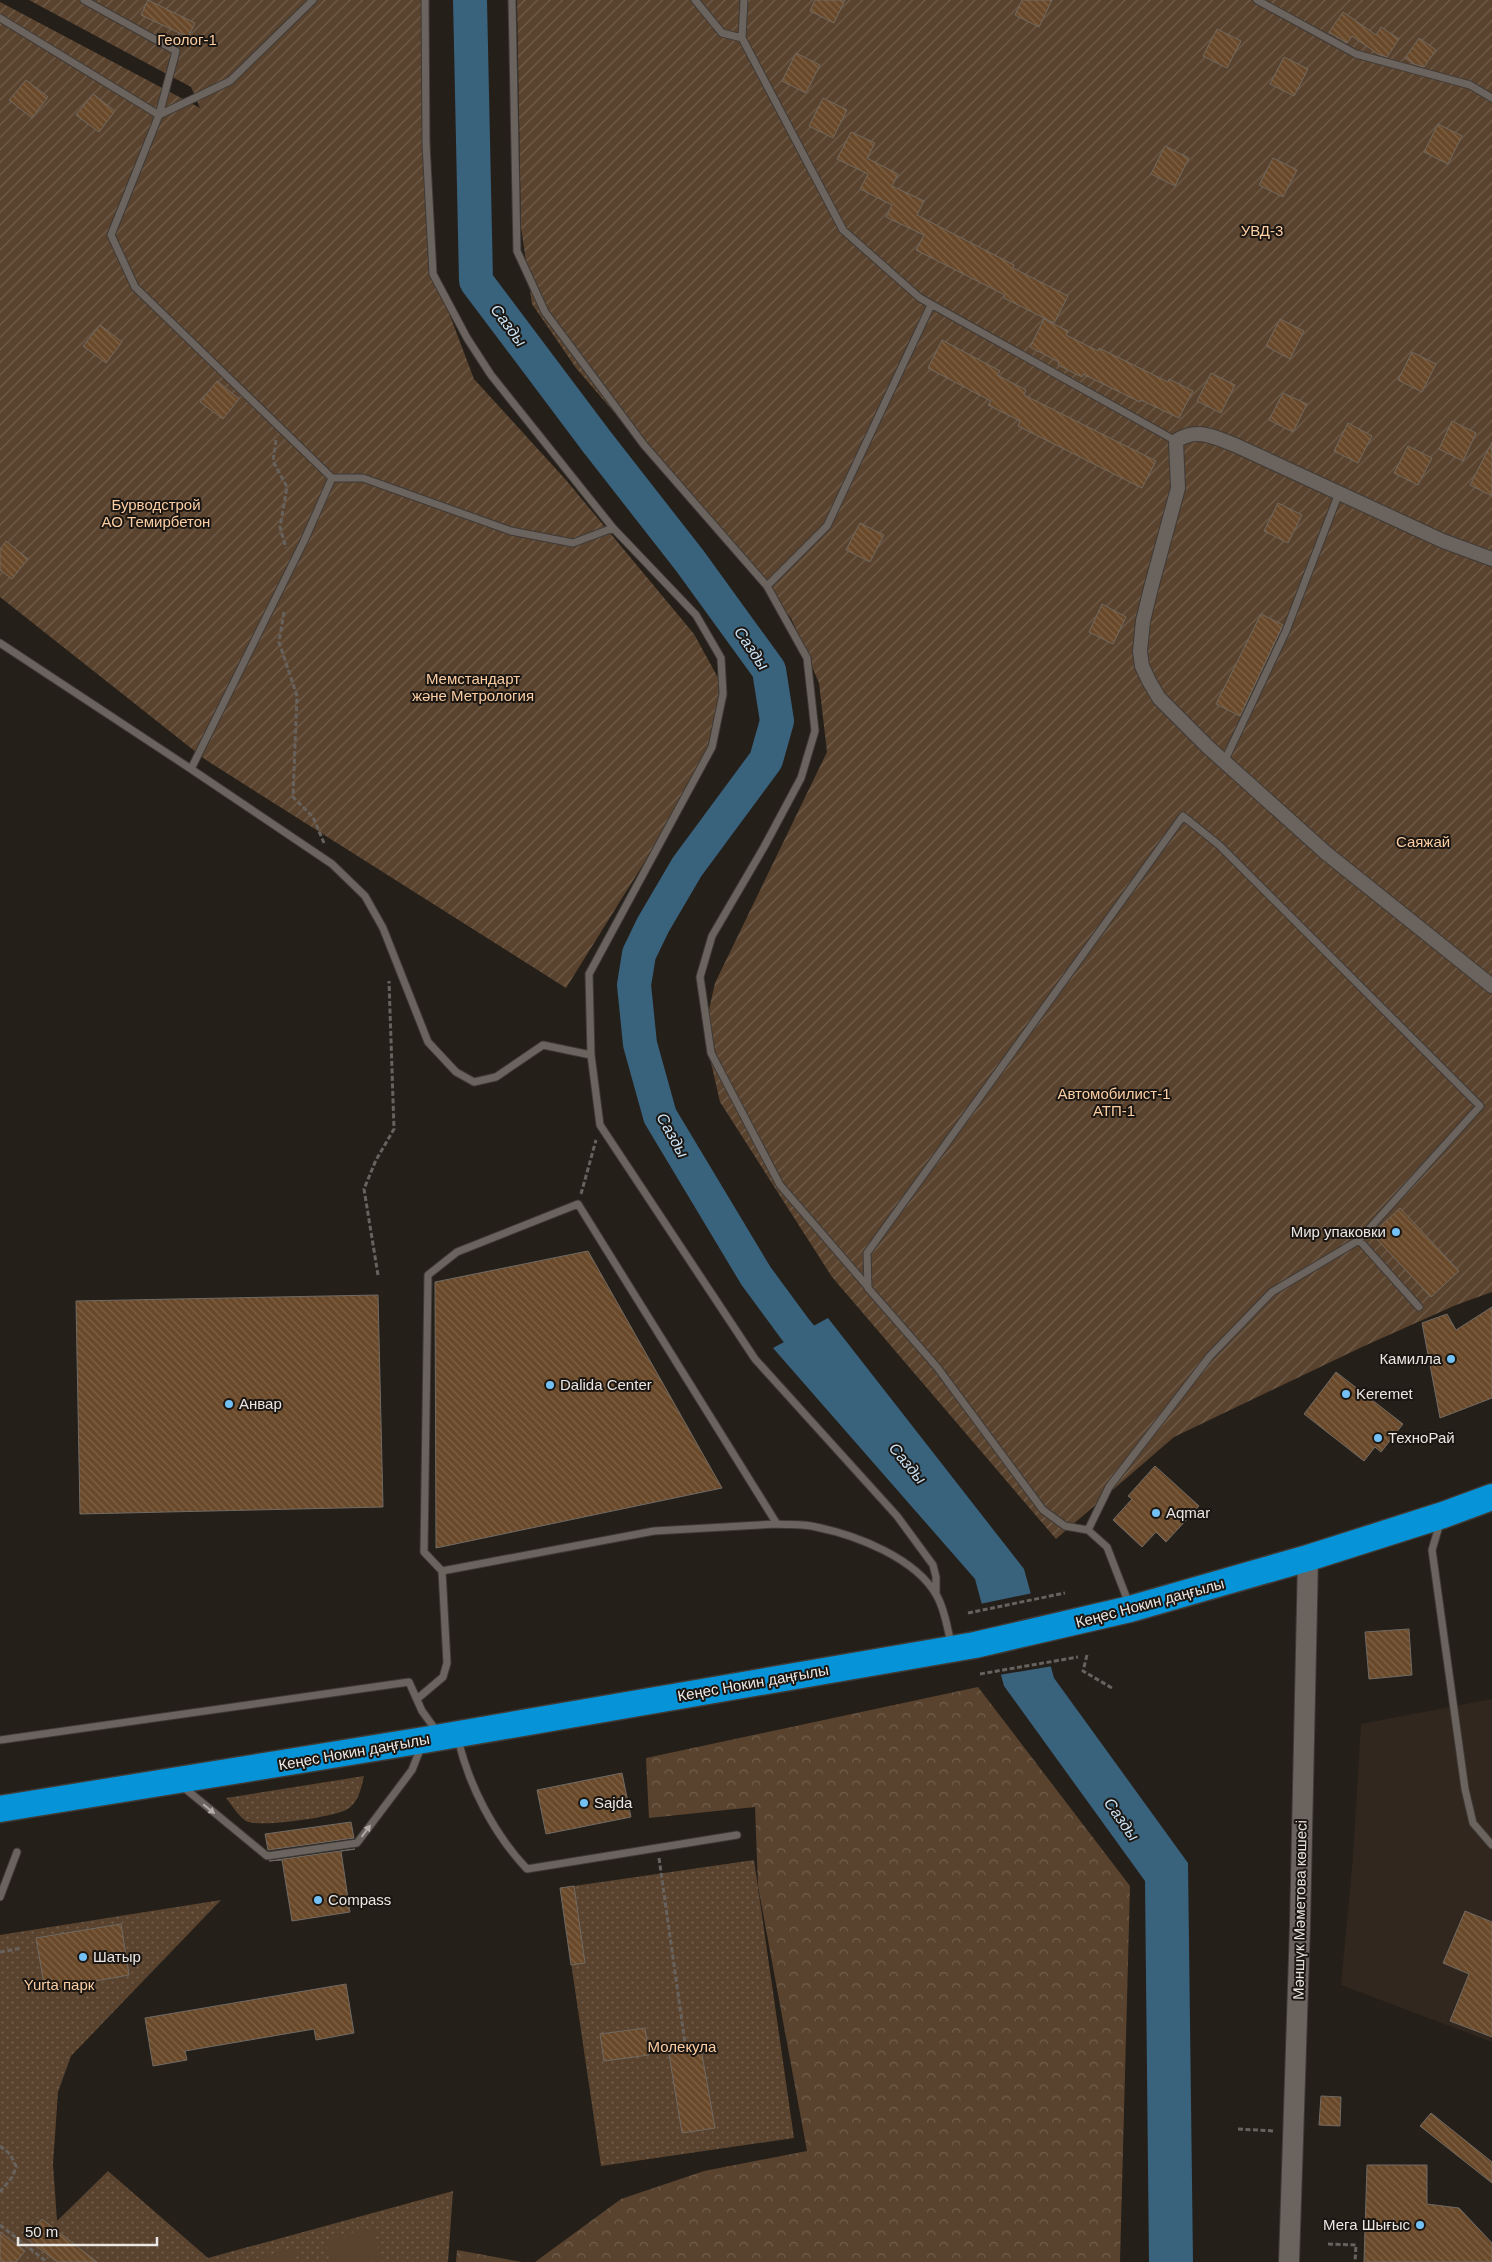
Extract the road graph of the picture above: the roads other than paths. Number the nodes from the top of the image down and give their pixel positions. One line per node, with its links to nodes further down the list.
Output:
1 (84, 0): 11 (lane)
2 (313, 0): 11 (lane)
3 (425, 0): 16 (lane)
4 (512, 0): 18 (lane)
5 (695, 0): 9 (lane)
6 (744, 0): 9 (lane)
7 (1257, 0): 10 (lane)
8 (0, 18): 11 (lane)
9 (742, 38): 12 (lane)
10 (1492, 98)
11 (159, 115): 14 (lane)
12 (931, 305): 13 (lane); 18 (lane)
13 (1176, 441): 15 (street); 20 (street)
14 (332, 478): 16 (lane); 21 (lane)
15 (1339, 493): 17 (street); 20 (lane)
16 (613, 528): 23 (lane)
17 (1492, 559)
18 (767, 586): 25 (lane)
19 (0, 643): 21 (lane)
20 (1224, 762): 22 (street)
21 (190, 769): 23 (lane)
22 (1492, 986)
23 (591, 1056): 33 (lane)
24 (1359, 1240): 25 (lane); 26 (lane); 30 (lane)
25 (868, 1288): 30 (lane)
26 (1419, 1307)
27 (1492, 1497): 28 (highway, Кеңес Нокин даңғылы)
28 (1443, 1515): 31 (highway, Кеңес Нокин даңғылы); 42 (lane)
29 (778, 1524): 32 (lane); 32 (lane); 33 (lane)
30 (1088, 1530): 34 (lane)
31 (1308, 1558): 34 (highway, Кеңес Нокин даңғылы); 45 (main road, Мәншүк Мәметова көшесі)
32 (442, 1572): 36 (lane)
33 (936, 1594): 35 (lane)
34 (1130, 1609): 35 (highway, Кеңес Нокин даңғылы)
35 (963, 1647): 37 (highway, Кеңес Нокин даңғылы)
36 (417, 1699): 37 (lane); 38 (lane)
37 (440, 1737): 39 (highway, Кеңес Нокин даңғылы); 39 (lane, one-way to 37); 41 (lane)
38 (0, 1740)
39 (170, 1782): 40 (highway, Кеңес Нокин даңғылы)
40 (0, 1809)
41 (737, 1835)
42 (1492, 1845)
43 (17, 1852): 44 (lane)
44 (0, 1897)
45 (1289, 2262)

